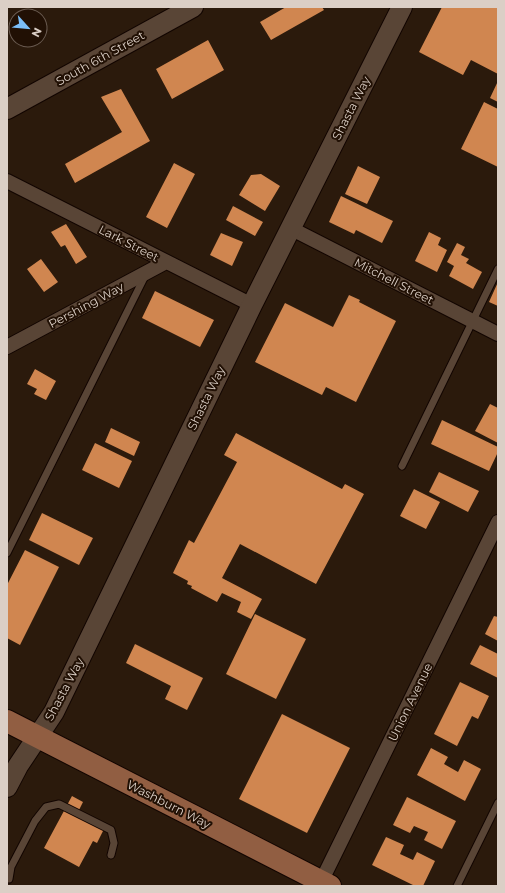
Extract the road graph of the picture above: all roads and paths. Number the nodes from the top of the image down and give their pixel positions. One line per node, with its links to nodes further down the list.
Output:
1 (193, 7): 3 (main road, South 6th Street)
2 (402, 7): 5 (main road, Shasta Way)
3 (7, 109)
4 (7, 181): 6 (street, Lark Street)
5 (290, 228): 9 (main road, Shasta Way); 10 (street, Mitchell Street)
6 (166, 262): 8 (street, Pershing Way); 9 (street, Lark Street)
7 (498, 270): 10 (lane)
8 (147, 272): 12 (street, Pershing Way); 15 (lane)
9 (252, 305): 17 (main road, Shasta Way)
10 (473, 321): 11 (street, Mitchell Street); 13 (lane)
11 (498, 334)
12 (7, 347)
13 (402, 466)
14 (498, 522): 22 (street, Union Avenue)
15 (7, 553)
16 (7, 721): 17 (main road, Washburn Way)
17 (36, 737): 18 (main road, Shasta Way); 22 (main road, Washburn Way)
18 (7, 787)
19 (498, 803): 23 (lane)
20 (111, 855): 21 (lane)
21 (9, 879)
22 (326, 884)
23 (457, 886)

